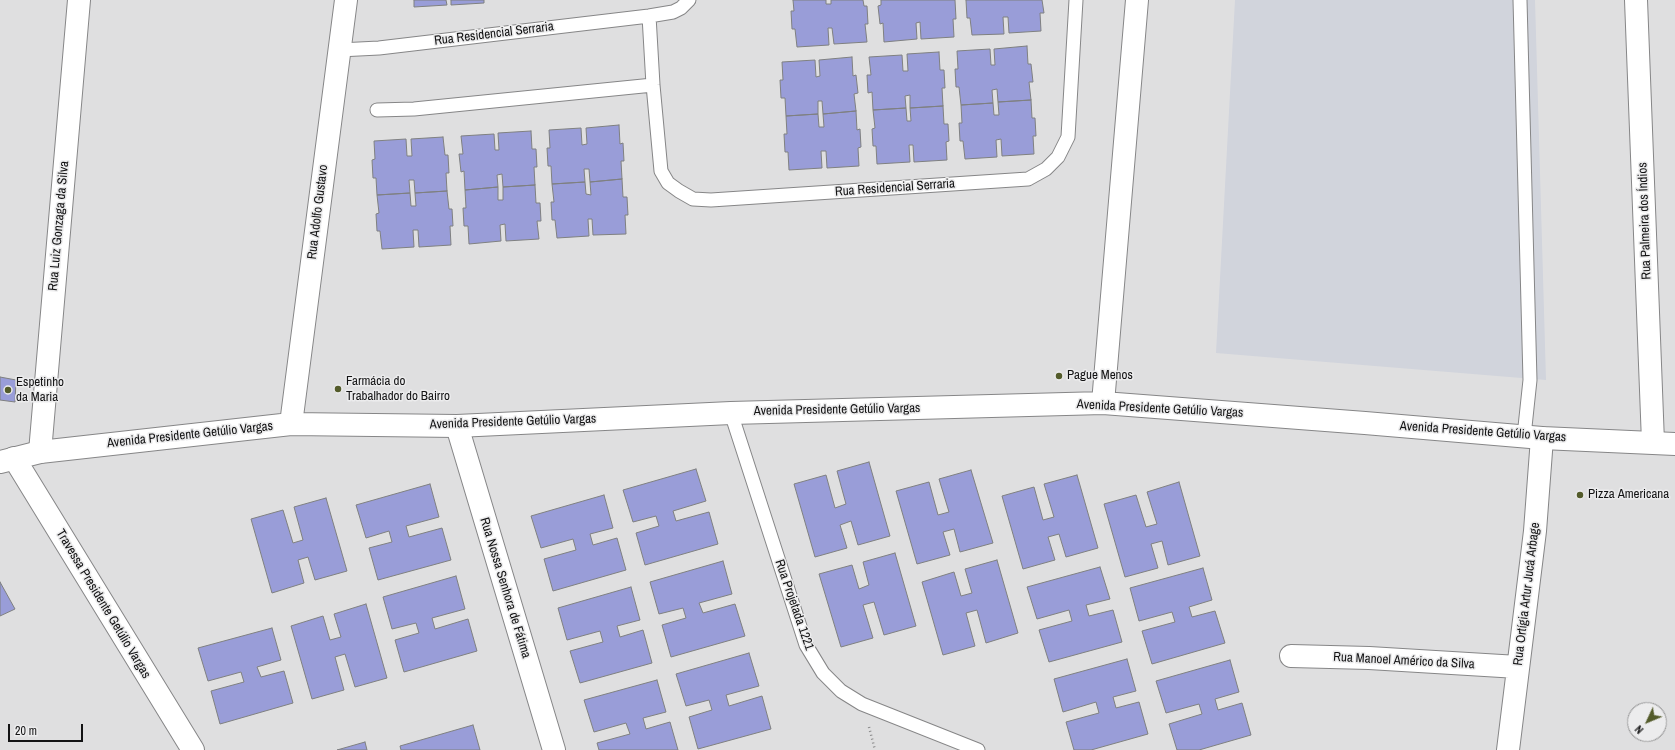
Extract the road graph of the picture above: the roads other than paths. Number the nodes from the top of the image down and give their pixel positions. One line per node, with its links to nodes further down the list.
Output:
1 (78, 0): 19 (street, Rua Luiz Gonzaga da Silva)
2 (346, 0): 9 (street, Rua Adolfo Gustavo)
3 (689, 0): 8 (lane, Rua Residencial Serraria)
4 (1076, 0): 10 (lane, Rua Residencial Serraria)
5 (1137, 0): 12 (street)
6 (1520, 0): 16 (lane)
7 (1636, 0): 17 (street, Rua Palmeira dos Índios)
8 (649, 16): 9 (lane, Rua Residencial Serraria); 10 (lane, Rua Residencial Serraria)
9 (339, 50): 14 (street, Rua Adolfo Gustavo)
10 (653, 85): 11 (lane)
11 (377, 110)
12 (1103, 404): 13 (street, Avenida Presidente Getúlio Vargas); 16 (street, Avenida Presidente Getúlio Vargas)
13 (731, 413): 15 (street, Avenida Presidente Getúlio Vargas); 25 (lane, Rua Projetada 1221)
14 (291, 424): 15 (street, Avenida Presidente Getúlio Vargas); 19 (street, Avenida Presidente Getúlio Vargas)
15 (457, 426): 24 (street, Rua Nossa Senhora de Fátima)
16 (1533, 437): 17 (street, Avenida Presidente Getúlio Vargas); 22 (street, Rua Ortígia Artur Jucá Arbage)
17 (1654, 442): 18 (street, Avenida Presidente Getúlio Vargas)
18 (1675, 444)
19 (40, 452): 20 (street, Avenida Presidente Getúlio Vargas)
20 (7, 460): 23 (street, Travessa Presidente Getúlio Vargas)
21 (1290, 656): 22 (street, Rua Manoel Américo da Silva)
22 (1518, 667): 26 (street, Rua Ortígia Artur Jucá Arbage)
23 (193, 750)
24 (554, 750)
25 (978, 750)
26 (1508, 750)

